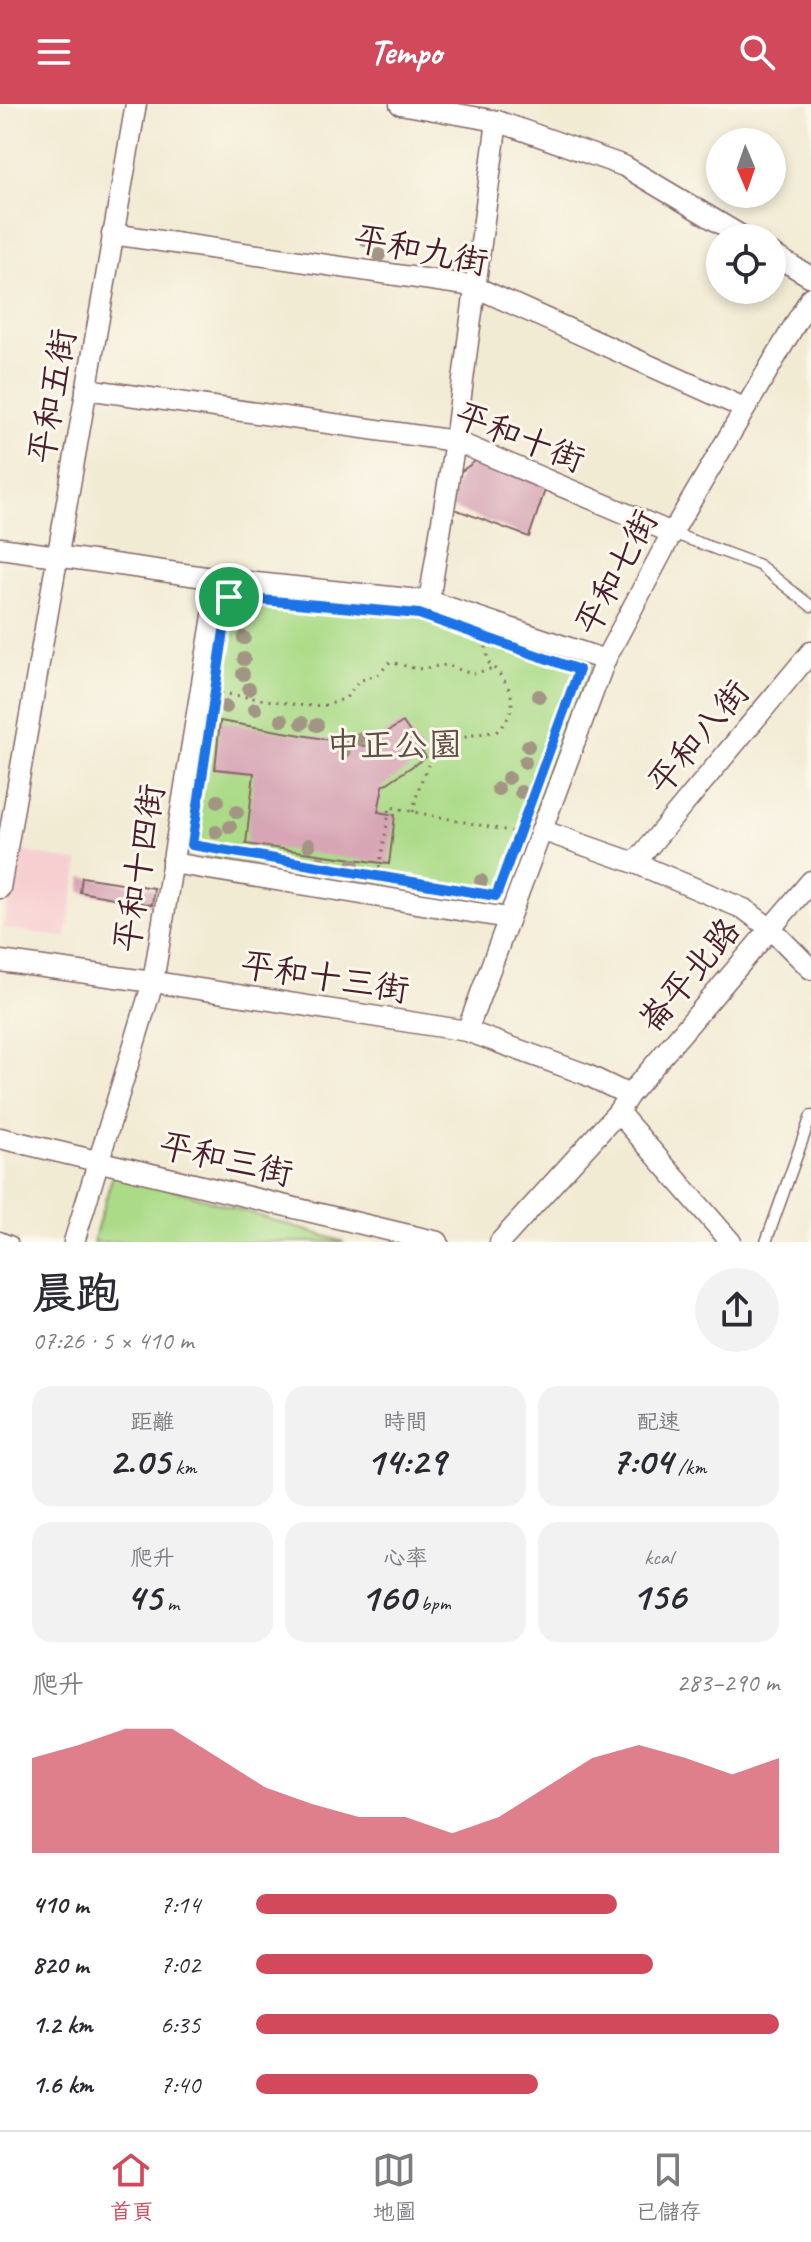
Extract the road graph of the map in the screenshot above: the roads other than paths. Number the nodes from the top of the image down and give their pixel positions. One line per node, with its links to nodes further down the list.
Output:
1 (136, 104): 5 (street, 平和五街)
2 (400, 104): 3 (street)
3 (497, 121): 4 (street); 8 (street)
4 (721, 224)
5 (112, 234): 8 (street, 平和九街); 10 (street, 平和五街)
6 (786, 262): 7 (street)
7 (811, 277)
8 (473, 286): 11 (street, 平和九街); 12 (street)
9 (811, 297): 11 (street, 平和七街)
10 (86, 389): 12 (street, 平和十街); 15 (street, 平和五街)
11 (744, 408): 13 (street, 平和七街)
12 (455, 441): 13 (street, 平和十街); 17 (street)
13 (672, 533): 18 (lane, 平和十街); 20 (street, 平和七街)
14 (0, 548): 15 (street)
15 (58, 556): 16 (street); 25 (street, 平和五街)
16 (219, 579): 17 (street); 22 (street, 平和十四街)
17 (429, 601): 20 (street)
18 (811, 606)
19 (811, 652): 23 (street, 平和八街)
20 (605, 660): 21 (street, 平和七街)
21 (541, 830): 23 (street); 26 (street, 平和七街)
22 (172, 863): 26 (street); 30 (street, 平和十四街)
23 (635, 863): 27 (street)
24 (811, 881): 27 (street, 崙平北路)
25 (0, 888)
26 (508, 918): 31 (street, 平和七街)
27 (771, 929): 29 (street); 32 (street, 崙平北路)
28 (0, 961): 30 (street, 平和十三街)
29 (811, 969)
30 (153, 982): 31 (street, 平和十三街); 35 (street, 平和十四街)
31 (467, 1031): 32 (street, 平和十三街)
32 (624, 1104): 40 (street); 41 (street)
33 (811, 1116): 42 (lane)
34 (0, 1138): 35 (street, 平和三街)
35 (100, 1162): 38 (street, 平和十四街); 39 (street, 平和三街)
36 (0, 1237): 37 (lane)
37 (12, 1242)
38 (74, 1242)
39 (438, 1242)
40 (500, 1242)
41 (731, 1242)
42 (766, 1242)

